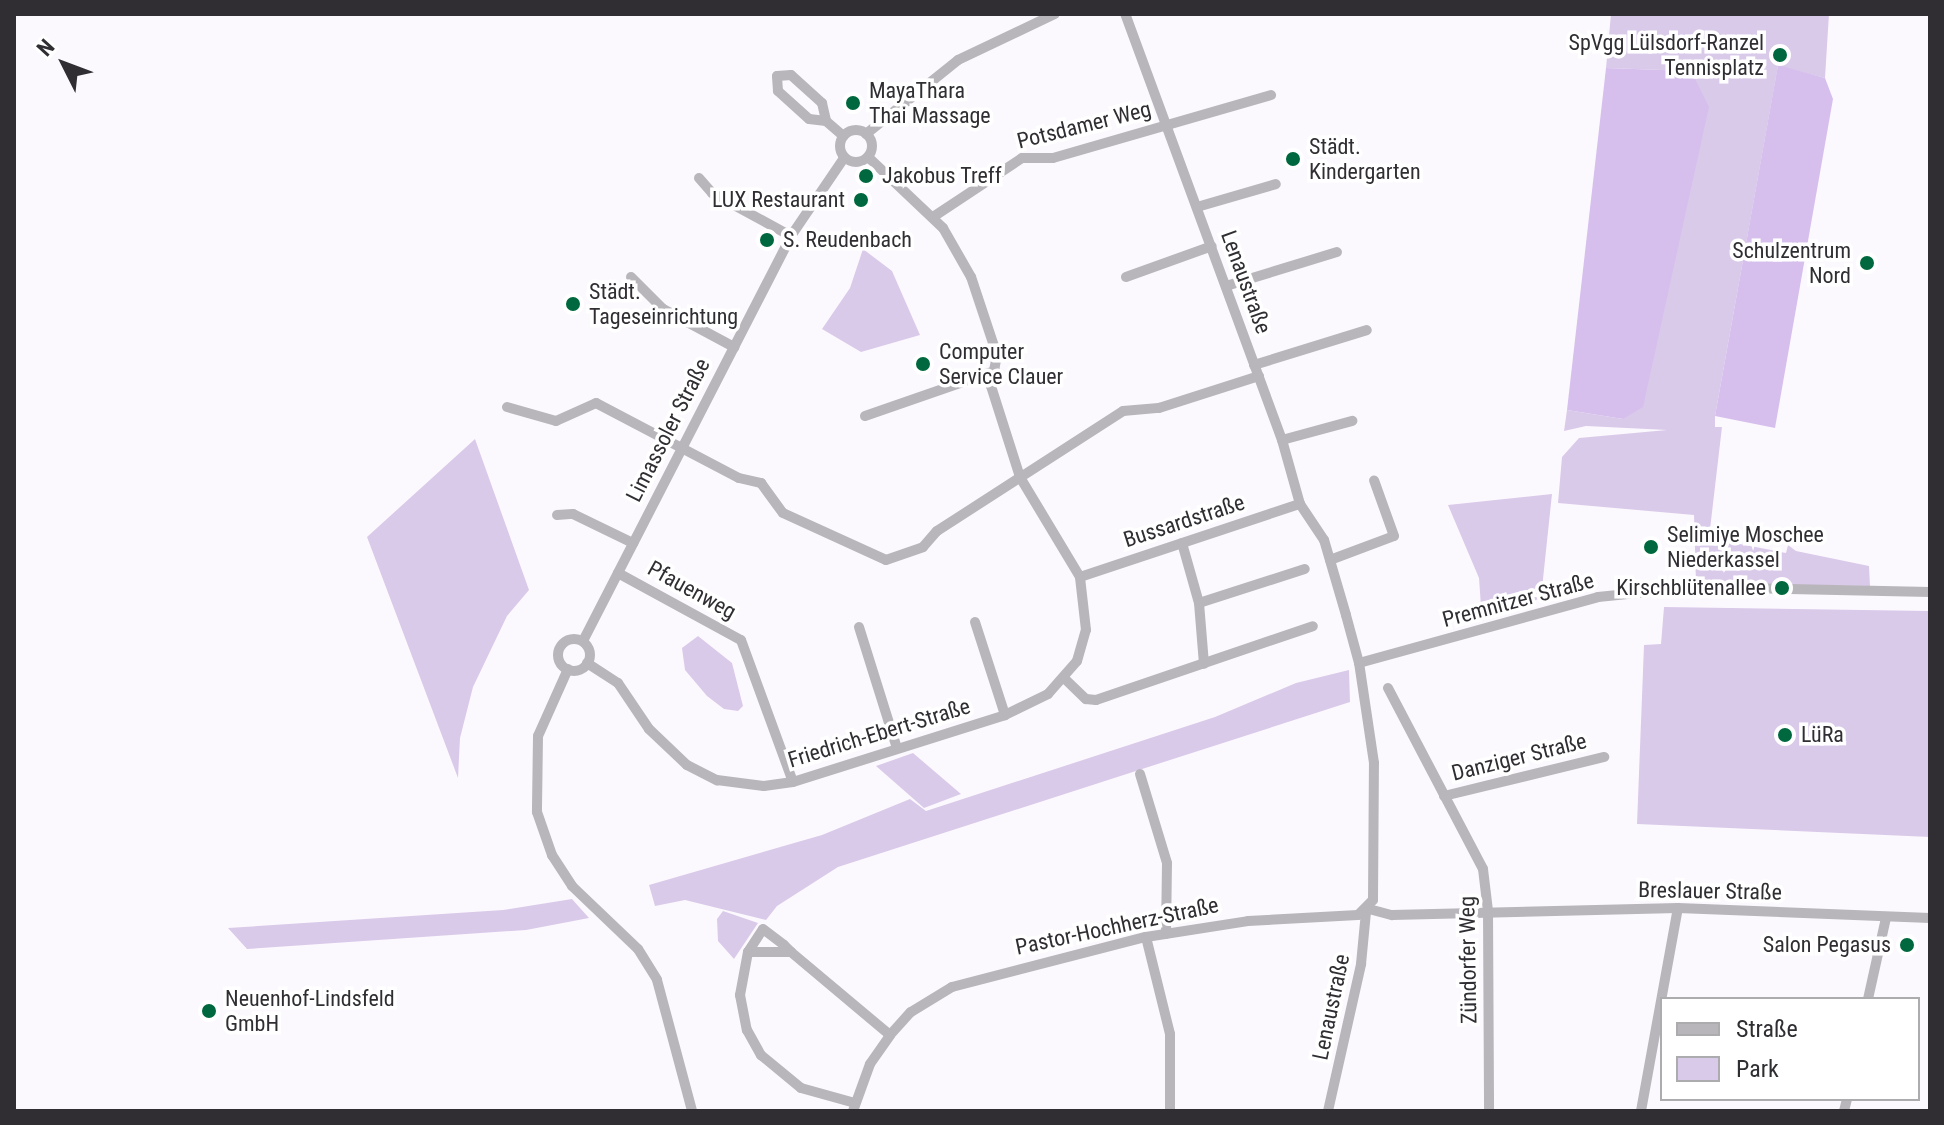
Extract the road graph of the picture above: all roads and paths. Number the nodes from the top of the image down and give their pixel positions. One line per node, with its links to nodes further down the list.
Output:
1 (1055, 14): 6 (street)
2 (1125, 14): 5 (street, Lenaustraße)
3 (1271, 95): 5 (street, Potsdamer Weg)
4 (826, 121): 4 (street); 7 (street)
5 (1166, 126): 12 (street, Lenaustraße); 13 (street, Potsdamer Weg)
6 (866, 134): 7 (street); 8 (street)
7 (843, 136): 9 (street)
8 (868, 157): 9 (street); 13 (street)
9 (844, 158): 14 (street, Limassoler Straße)
10 (699, 178): 14 (street)
11 (1276, 184): 12 (street)
12 (1197, 207): 15 (street, Lenaustraße)
13 (933, 217): 23 (street)
14 (791, 236): 21 (street, Limassoler Straße)
15 (1212, 246): 18 (street); 19 (street, Lenaustraße)
16 (1337, 252): 19 (street)
17 (631, 277): 21 (street)
18 (1126, 277)
19 (1226, 286): 22 (street, Lenaustraße)
20 (1367, 330): 22 (street)
21 (734, 347): 29 (street, Limassoler Straße)
22 (1254, 365): 24 (street, Lenaustraße)
23 (995, 371): 26 (street); 30 (street)
24 (1259, 376): 28 (street, Lenaustraße); 30 (street)
25 (507, 407): 29 (street)
26 (865, 416)
27 (1352, 421): 28 (street)
28 (1282, 440): 32 (street, Lenaustraße)
29 (682, 448): 30 (street); 34 (street, Limassoler Straße)
30 (1020, 477): 39 (street)
31 (1374, 480): 36 (street)
32 (1300, 504): 35 (street, Bussardstraße); 36 (street, Lenaustraße)
33 (557, 515): 34 (street)
34 (633, 543): 38 (street, Limassoler Straße)
35 (1182, 543): 39 (street, Bussardstraße); 41 (street)
36 (1330, 560): 47 (street, Lenaustraße)
37 (1305, 569): 41 (street)
38 (618, 573): 45 (street, Limassoler Straße); 56 (street, Pfauenweg)
39 (1080, 577): 50 (street, Friedrich-Ebert-Straße)
40 (1930, 592): 47 (street, Premnitzer Straße)
41 (1199, 603): 48 (street)
42 (975, 622): 52 (street)
43 (1313, 626): 48 (street)
44 (859, 627): 53 (street)
45 (583, 641): 46 (street); 49 (street)
46 (587, 663): 49 (street); 56 (street, Friedrich-Ebert-Straße)
47 (1359, 663): 59 (street, Lenaustraße)
48 (1204, 664): 50 (street)
49 (568, 669): 72 (street)
50 (1065, 679): 52 (street, Friedrich-Ebert-Straße)
51 (1388, 688): 57 (street, Zündorfer Weg)
52 (1005, 715): 53 (street, Friedrich-Ebert-Straße)
53 (897, 748): 56 (street, Friedrich-Ebert-Straße)
54 (1604, 757): 57 (street, Danziger Straße)
55 (1140, 774): 63 (street)
56 (793, 782)
57 (1444, 796): 60 (street, Zündorfer Weg)
58 (1678, 908): 60 (street, Breslauer Straße); 61 (street, Breslauer Straße); 67 (street)
59 (1369, 909): 60 (street, Pastor-Hochherz-Straße); 63 (street, Pastor-Hochherz-Straße); 74 (street, Lenaustraße)
60 (1488, 911): 75 (street, Zündorfer Weg)
61 (1886, 918): 62 (street, Breslauer Straße); 68 (street)
62 (1930, 918)
63 (1166, 934): 64 (street, Pastor-Hochherz-Straße)
64 (1146, 937): 70 (street, Pastor-Hochherz-Straße); 73 (street)
65 (748, 952): 66 (street); 66 (street); 71 (street)
66 (791, 952): 70 (street)
67 (1662, 997)
68 (1868, 997)
69 (1660, 1007): 76 (street)
70 (890, 1035): 71 (street, Pastor-Hochherz-Straße)
71 (854, 1107)
72 (692, 1111)
73 (1170, 1111)
74 (1328, 1111)
75 (1489, 1111)
76 (1641, 1111)

